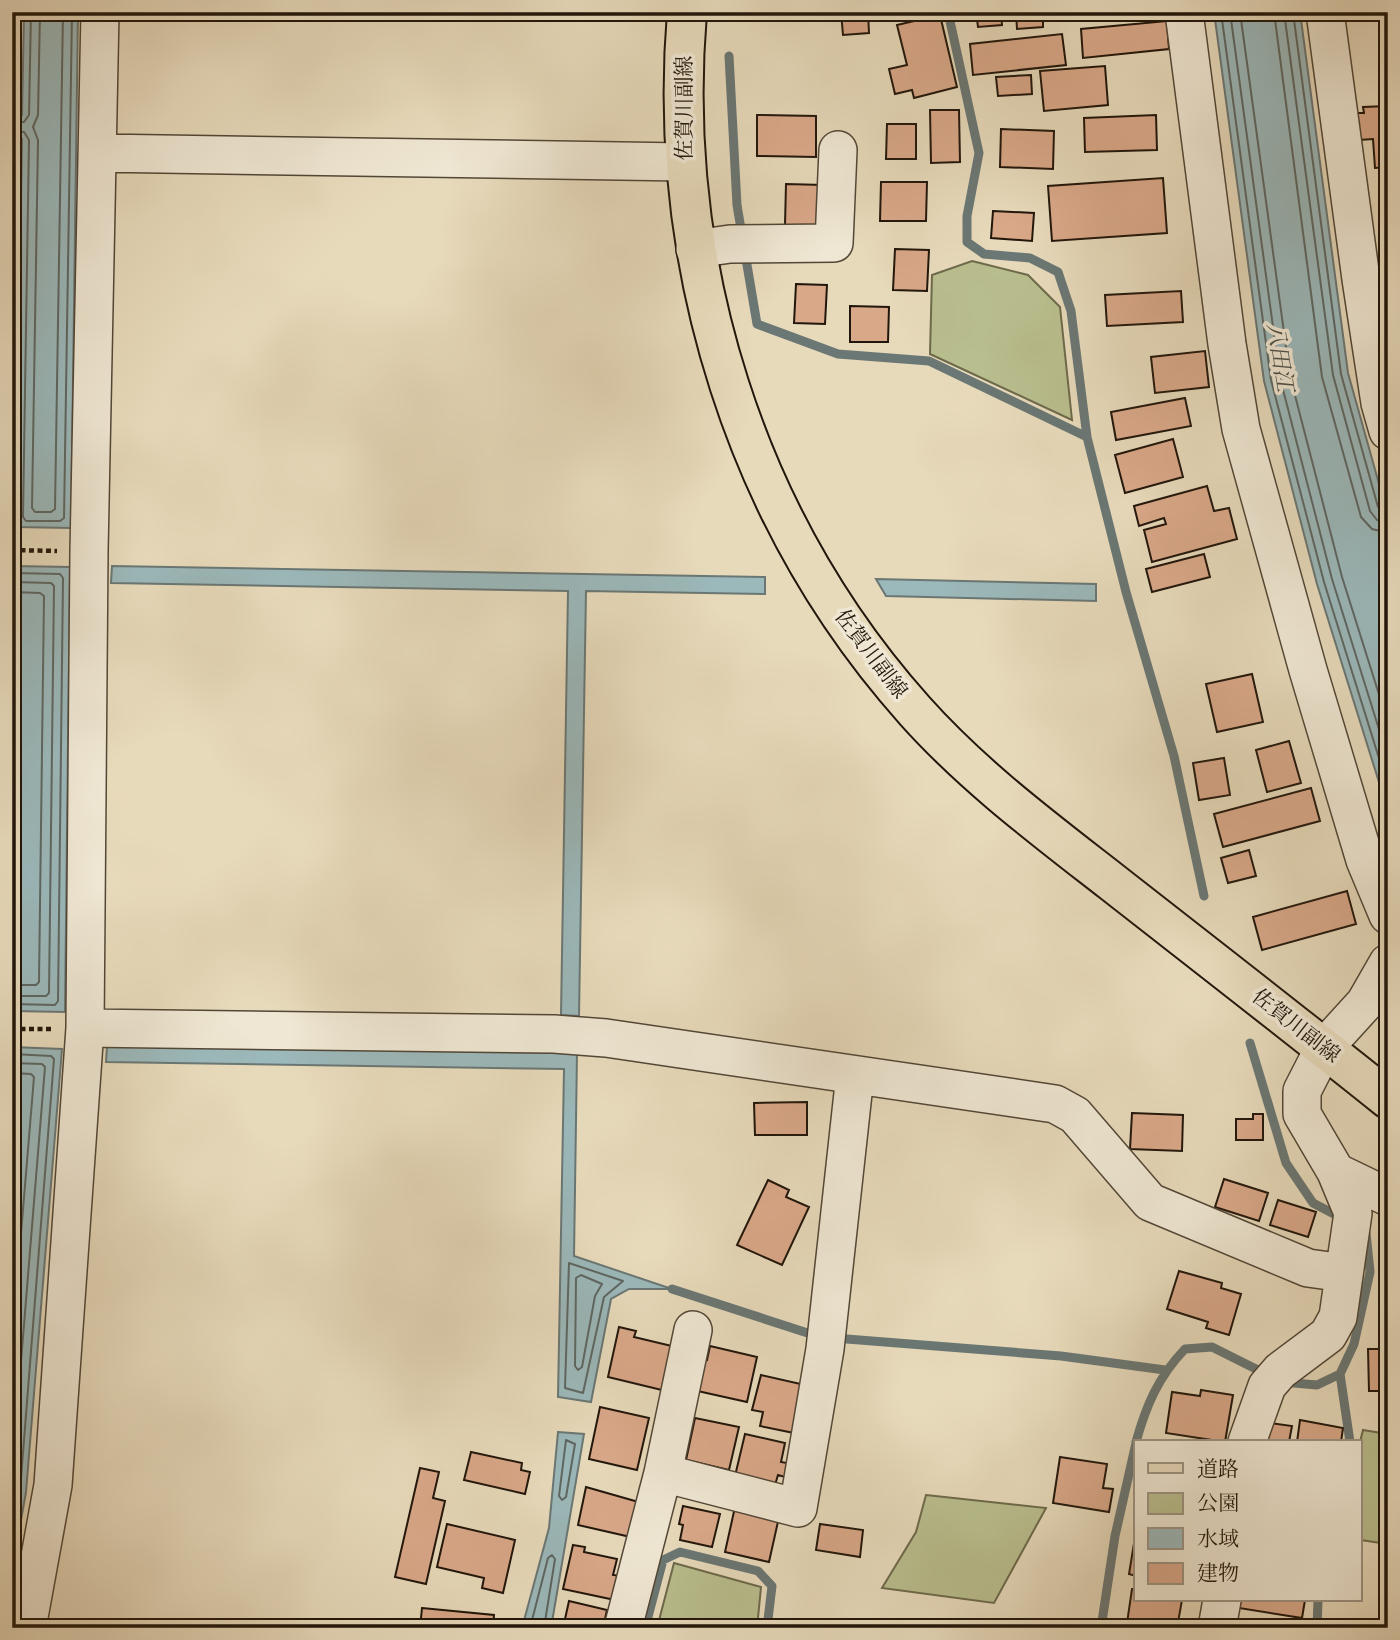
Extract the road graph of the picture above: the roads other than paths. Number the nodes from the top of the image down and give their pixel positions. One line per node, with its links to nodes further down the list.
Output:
1 (100, 12): 6 (street)
2 (687, 12): 7 (main road, 佐賀川副線)
3 (1185, 12): 10 (street)
4 (1325, 12): 9 (street)
5 (838, 149): 8 (street)
6 (99, 153): 7 (street); 12 (street)
7 (684, 162): 8 (main road, 佐賀川副線)
8 (727, 246): 13 (main road, 佐賀川副線)
9 (1388, 431)
10 (1388, 915)
11 (1388, 963): 13 (street)
12 (85, 1028): 14 (street); 23 (street)
13 (1324, 1048): 15 (main road, 佐賀川副線); 16 (street)
14 (855, 1075): 18 (street); 21 (street)
15 (1388, 1099)
16 (1336, 1172): 17 (street); 18 (street)
17 (1388, 1197)
18 (1344, 1273): 20 (street)
19 (694, 1329): 21 (street)
20 (1248, 1440)
21 (663, 1472): 24 (street)
22 (1222, 1602): 25 (street)
23 (27, 1628)
24 (623, 1628)
25 (1217, 1628)

